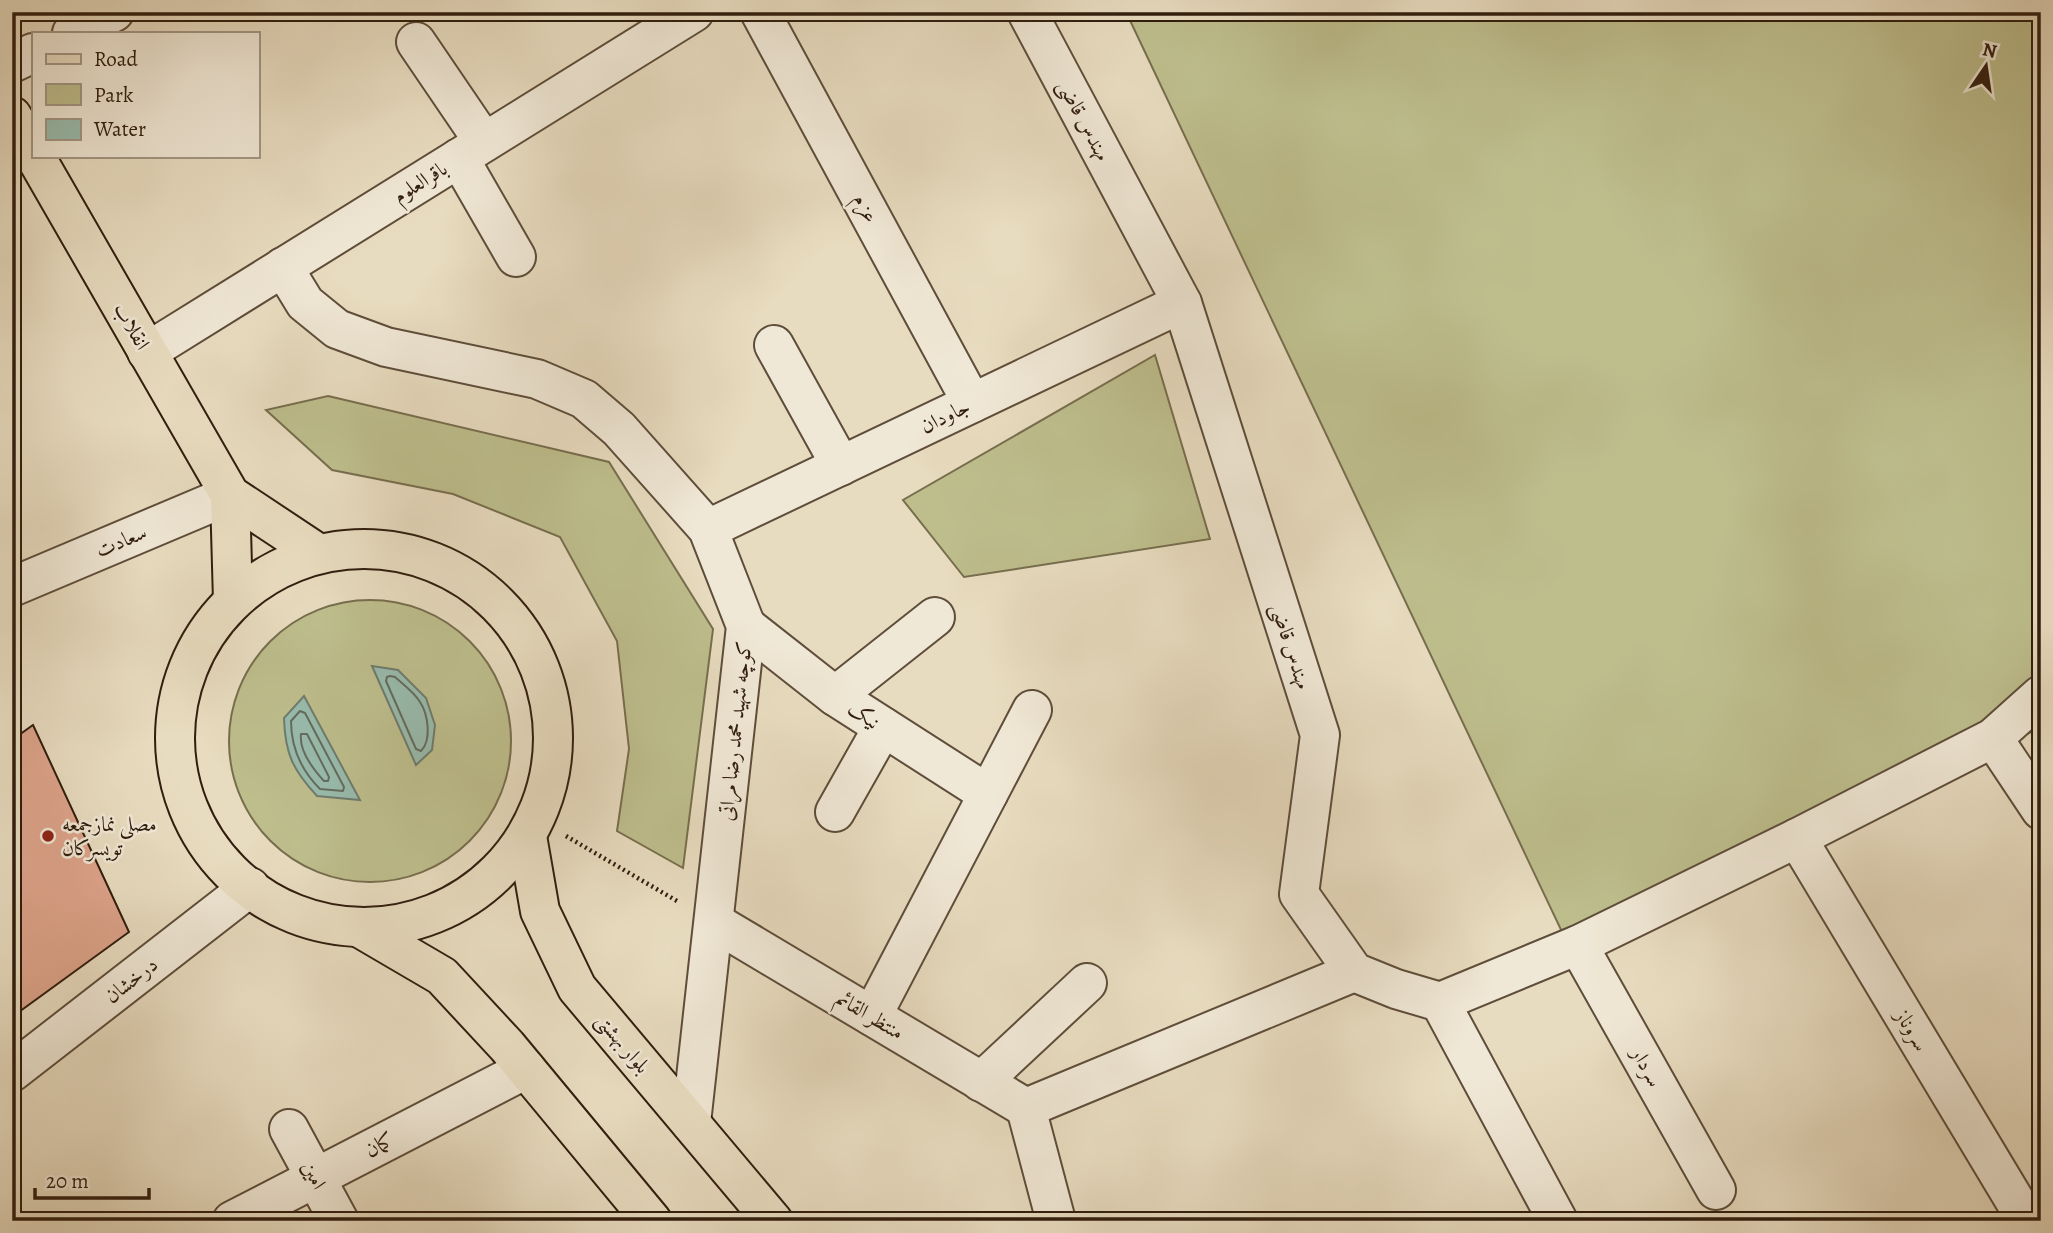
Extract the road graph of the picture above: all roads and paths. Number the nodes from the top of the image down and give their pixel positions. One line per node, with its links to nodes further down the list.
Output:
1 (114, 12): 5 (street)
2 (760, 12): 18 (street, عزم)
3 (1027, 12): 15 (street, مهندس قاضی)
4 (685, 15): 10 (street, باقرالعلوم)
5 (74, 32)
6 (416, 42): 10 (street)
7 (32, 53): 8 (street)
8 (12, 63)
9 (12, 116): 11 (main road, انقلاب)
10 (472, 150): 13 (street); 14 (street, باقرالعلوم)
11 (32, 151)
12 (36, 158): 17 (main road, انقلاب)
13 (516, 257)
14 (283, 267): 17 (street, باقرالعلوم); 21 (street, کوچه شهید محمد رضا مراتی)
15 (1182, 303): 18 (street, جاودان); 41 (street, مهندس قاضی)
16 (774, 345): 19 (street)
17 (147, 352): 20 (main road, انقلاب)
18 (972, 403): 19 (street, جاودان)
19 (841, 466): 21 (street, جاودان)
20 (230, 495): 22 (main road); 23 (street, سعادت); 24 (main road)
21 (708, 528): 26 (street, کوچه شهید محمد رضا مراتی)
22 (319, 554): 24 (main road); 35 (main road)
23 (12, 587)
24 (233, 600): 37 (main road)
25 (935, 617): 28 (street)
26 (746, 626): 28 (street, نیک); 38 (street, کوچه شهید محمد رضا مراتی)
27 (2041, 695): 31 (street)
28 (835, 696): 30 (street, نیک)
29 (1032, 710): 32 (street)
30 (883, 727): 32 (street, نیک); 34 (street)
31 (1993, 738): 33 (street); 36 (street)
32 (988, 794): 44 (street)
33 (2041, 810)
34 (835, 812)
35 (531, 827): 38 (path); 39 (main road); 49 (main road, بلوار بهشتی)
36 (1797, 838): 40 (street); 59 (street, سروناز)
37 (250, 887): 39 (main road); 46 (street, درخشان)
38 (714, 922): 44 (street, منتظر القائم); 49 (street, کوچه شهید محمد رضا مراتی)
39 (360, 928): 45 (main road)
40 (1578, 945): 43 (street); 52 (street, سردار)
41 (1354, 972): 43 (street); 48 (street)
42 (1087, 983): 47 (street)
43 (1440, 1002): 58 (street)
44 (872, 1016): 47 (street, منتظر القائم)
45 (526, 1069): 51 (street, کمان); 55 (main road)
46 (12, 1072)
47 (981, 1082): 48 (street, منتظر القائم)
48 (1026, 1108): 57 (street)
49 (691, 1123): 56 (main road, بلوار بهشتی)
50 (289, 1129): 51 (street, امین)
51 (315, 1178): 53 (street, کمان); 54 (street, امین)
52 (1716, 1189)
53 (232, 1221)
54 (339, 1221)
55 (652, 1221)
56 (773, 1221)
57 (1056, 1221)
58 (1558, 1221)
59 (2027, 1221)

